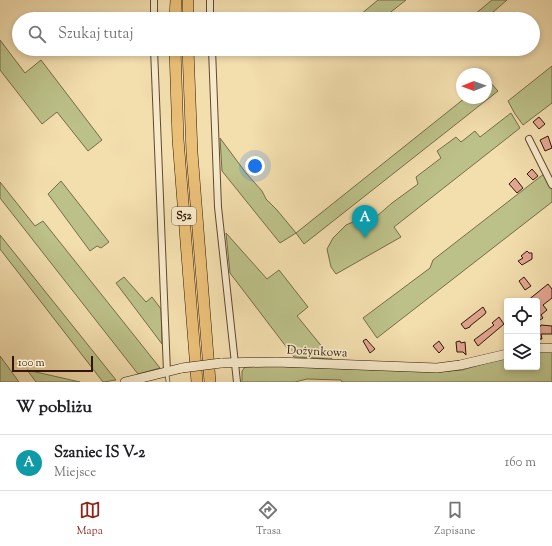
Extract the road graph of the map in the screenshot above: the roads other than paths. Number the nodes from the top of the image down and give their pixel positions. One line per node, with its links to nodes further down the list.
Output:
1 (154, 0): 5 (street)
2 (176, 0): 6 (highway)
3 (188, 0): 7 (highway)
4 (210, 0): 8 (street)
5 (154, 12)
6 (175, 12)
7 (188, 12)
8 (210, 12)
9 (154, 56): 19 (street)
10 (175, 56): 22 (highway, S52)
11 (188, 56): 23 (highway, S52)
12 (212, 56): 18 (street)
13 (529, 139): 14 (street)
14 (552, 185)
15 (540, 348): 16 (street)
16 (552, 348)
17 (504, 355): 18 (street, Dożynkowa)
18 (235, 362): 19 (street, Dożynkowa, bridge); 24 (street)
19 (167, 372): 20 (street, Dożynkowa); 21 (lane)
20 (125, 382)
21 (168, 382)
22 (197, 382)
23 (210, 382)
24 (237, 382)

